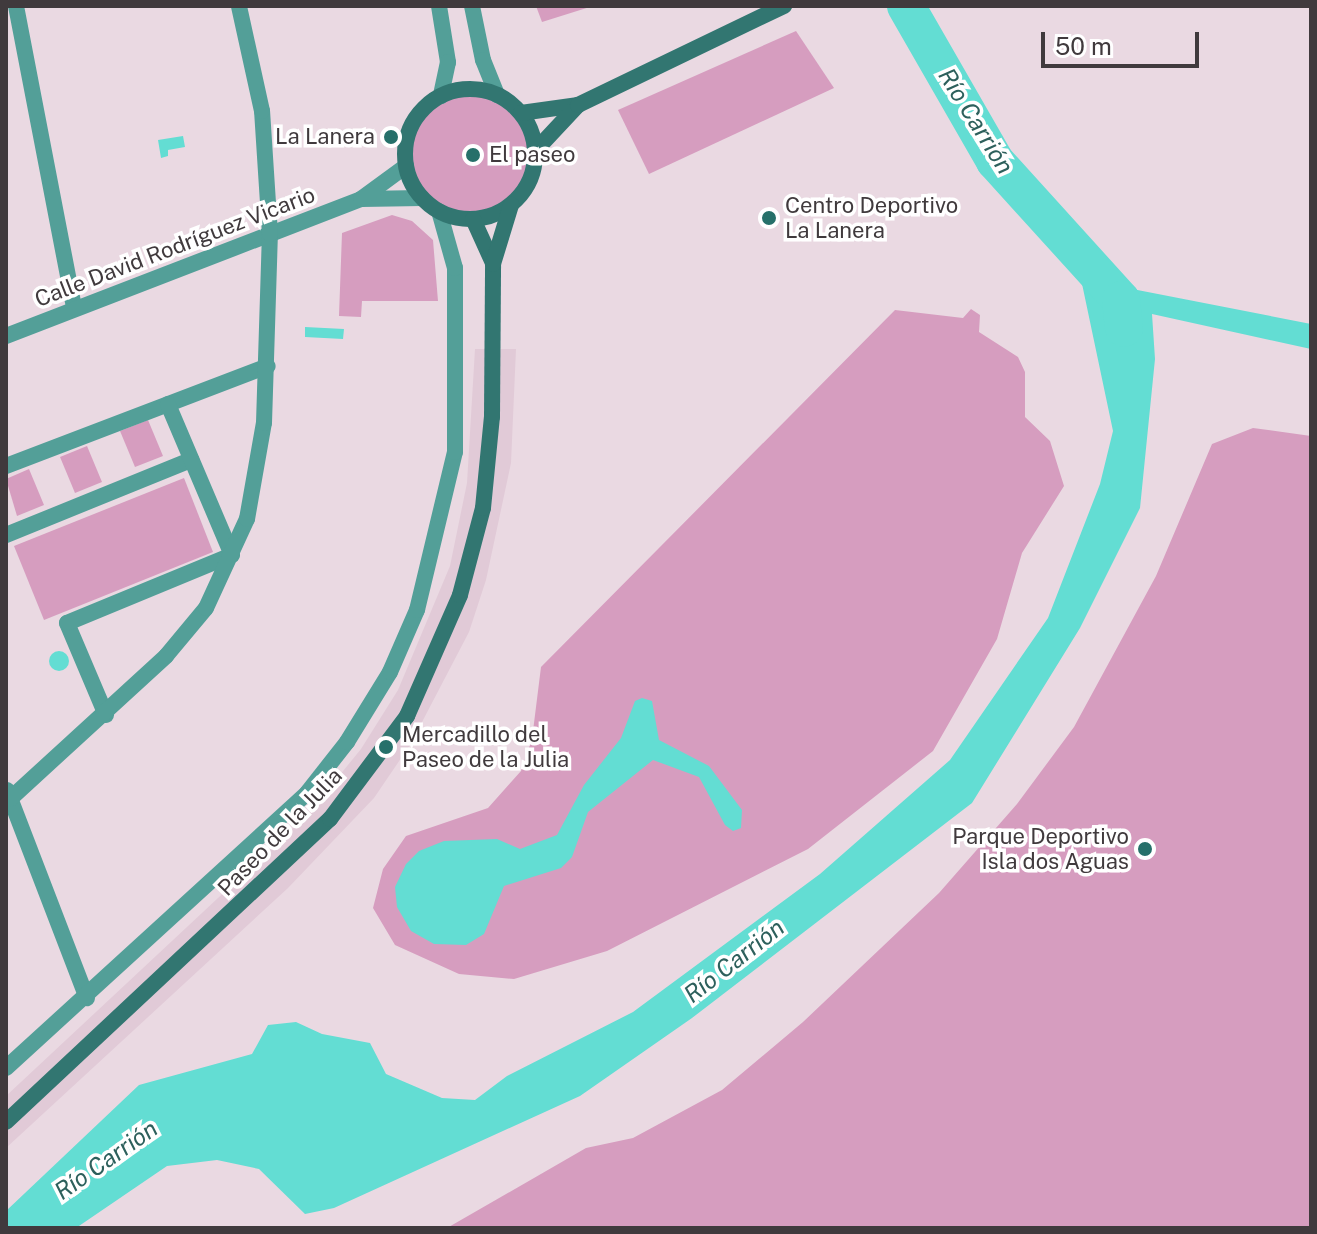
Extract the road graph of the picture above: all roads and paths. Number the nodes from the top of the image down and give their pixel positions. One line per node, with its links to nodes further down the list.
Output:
1 (16, 6): 19 (street)
2 (239, 6): 17 (street)
3 (439, 6): 7 (street)
4 (472, 6): 6 (street)
5 (784, 6): 8 (street)
6 (497, 95): 7 (street); 9 (street)
7 (441, 96): 11 (street)
8 (578, 105): 9 (street); 10 (street)
9 (521, 113): 10 (street)
10 (535, 151): 14 (street)
11 (406, 166): 12 (street); 13 (street, Calle David Rodríguez Vicario)
12 (422, 198): 13 (street, Calle David Rodríguez Vicario); 15 (street)
13 (361, 199): 17 (street, Calle David Rodríguez Vicario)
14 (511, 205): 16 (street); 18 (street, Paseo de la Julia)
15 (439, 211): 16 (street); 29 (street, Paseo de la Julia)
16 (473, 219): 18 (street, Paseo de la Julia)
17 (270, 234): 19 (street, Calle David Rodríguez Vicario); 21 (street)
18 (493, 264): 31 (street, Paseo de la Julia)
19 (74, 308): 20 (street, Calle David Rodríguez Vicario)
20 (6, 336)
21 (268, 366): 22 (street); 26 (street)
22 (168, 404): 23 (street); 24 (street)
23 (191, 460): 25 (street); 26 (street)
24 (6, 466)
25 (6, 535)
26 (232, 555): 27 (street); 27 (street)
27 (106, 715): 28 (street)
28 (8, 794): 29 (street)
29 (87, 998): 30 (street, Paseo de la Julia)
30 (6, 1068)
31 (6, 1122)

